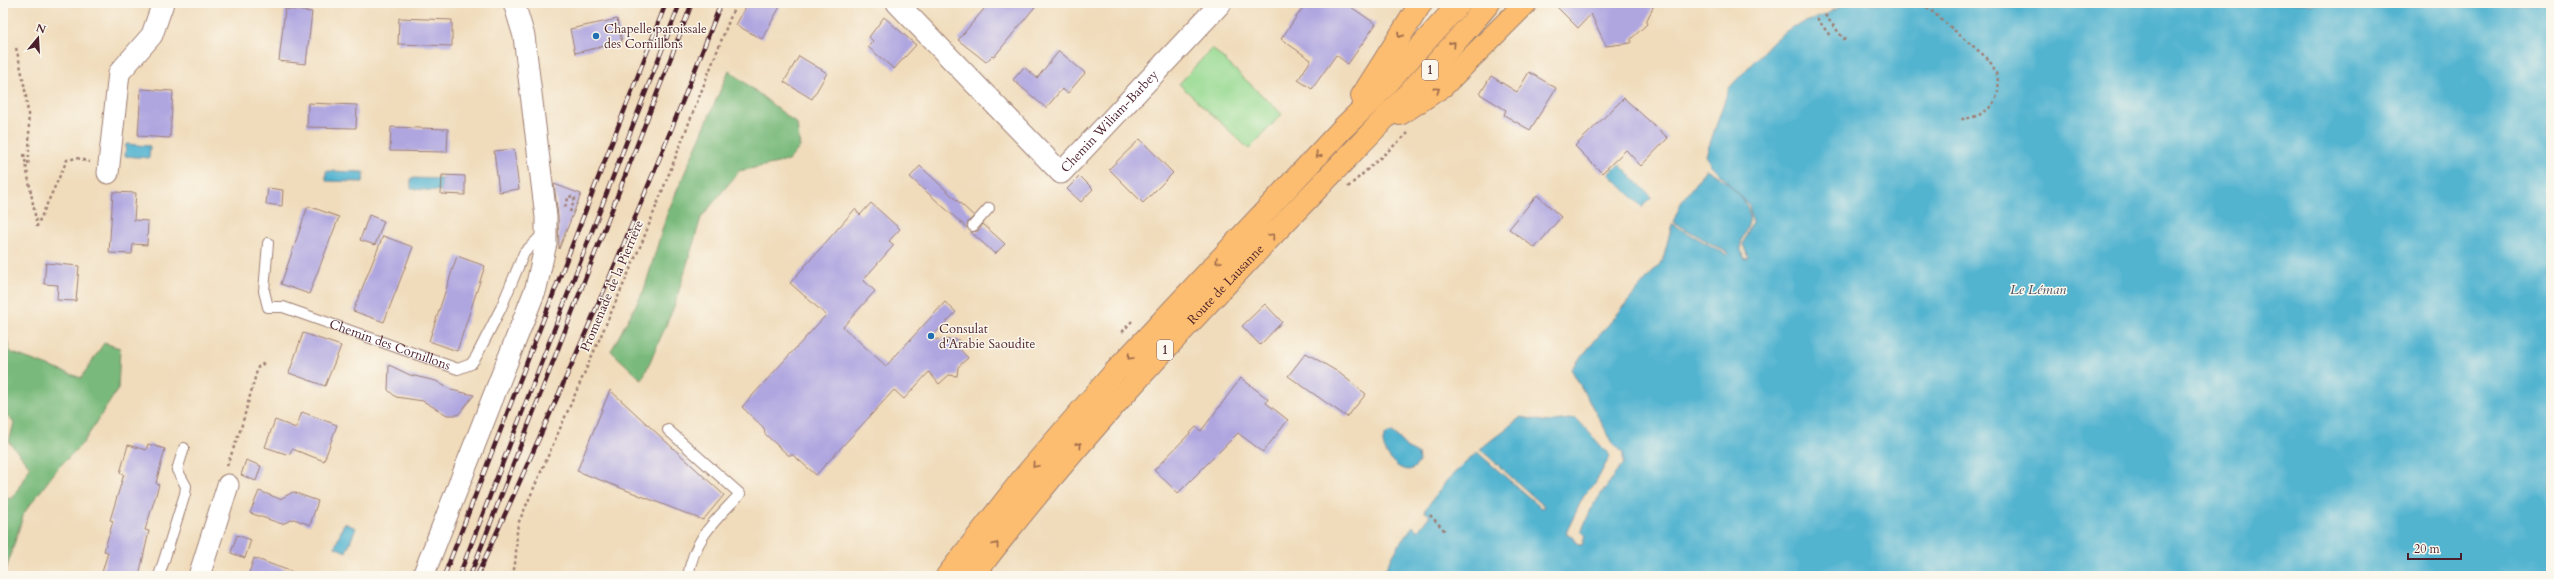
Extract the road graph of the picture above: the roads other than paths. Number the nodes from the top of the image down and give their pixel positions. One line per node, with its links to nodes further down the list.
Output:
1 (163, 3): 11 (street)
2 (514, 3): 14 (street)
3 (897, 3): 4 (street, Chemin Wiliam-Barbey)
4 (1221, 3)
5 (1421, 3): 9 (main road, one-way to 9)
6 (1460, 3): 9 (main road, Route de Lausanne / 1)
7 (1489, 3): 10 (main road, Route de Lausanne / 1, one-way to 7)
8 (1526, 3): 10 (main road, one-way to 8)
9 (1342, 129): 23 (main road, Route de Lausanne / 1, one-way to 23)
10 (1369, 135): 24 (main road, Route de Lausanne / 1, one-way to 10)
11 (100, 168)
12 (989, 208): 13 (lane)
13 (973, 226)
14 (546, 230): 15 (lane, Chemin des Cornillons); 21 (street)
15 (268, 243)
16 (668, 430): 22 (lane)
17 (184, 448): 19 (lane)
18 (228, 485): 20 (street)
19 (159, 576)
20 (199, 576)
21 (423, 576)
22 (688, 576)
23 (947, 576)
24 (973, 576)

